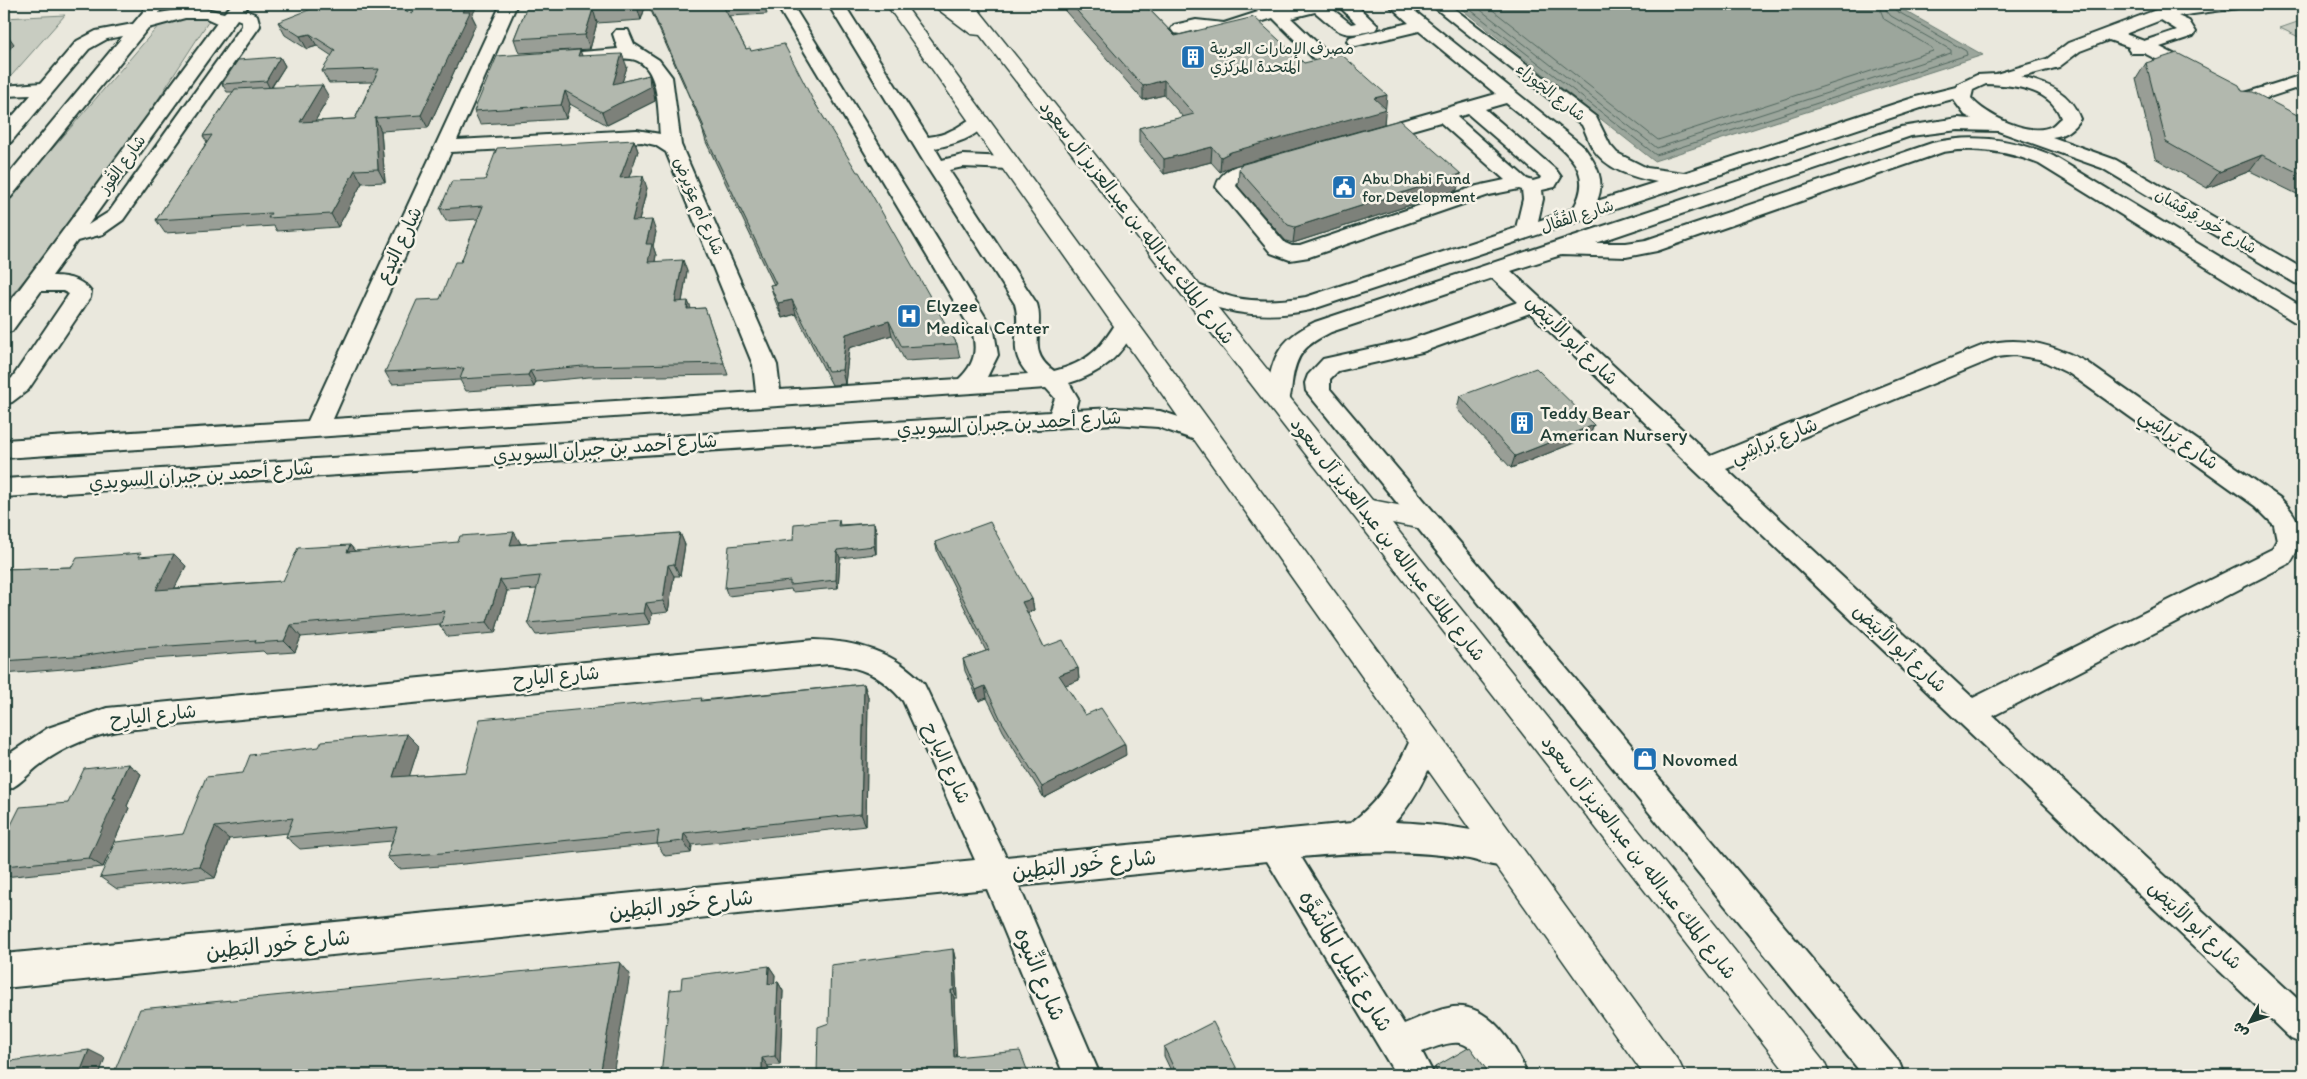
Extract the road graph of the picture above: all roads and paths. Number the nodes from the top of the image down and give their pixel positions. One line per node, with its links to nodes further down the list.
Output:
1 (154, 4): 17 (street)
2 (509, 4): 51 (street, شارع البَدع)
3 (784, 4): 79 (street)
4 (836, 4): 48 (street)
5 (896, 4): 44 (main road)
6 (940, 4): 22 (main road)
7 (965, 4): 22 (main road, شارع الملك عبدالله بن عبدالعزيز آل سعود)
8 (1320, 4): 9 (street); 13 (street)
9 (1345, 4)
10 (1396, 4): 16 (street, شارع الجَوزاء)
11 (2231, 4): 15 (street)
12 (1443, 8): 16 (street); 21 (street, شارع الجَوزاء)
13 (1270, 10): 18 (street); 29 (street)
14 (233, 13): 17 (street); 38 (street); 39 (street, شارع القُوز)
15 (2162, 14): 20 (street); 26 (street)
16 (1420, 23): 23 (street); 24 (street, شارع الجَوزاء)
17 (140, 26): 33 (street); 61 (street)
18 (1180, 29)
19 (622, 34): 27 (street)
20 (2108, 34): 25 (street); 26 (street)
21 (1480, 36): 24 (street); 49 (street, شارع الجَوزاء)
22 (992, 38): 71 (main road, شارع الملك عبدالله بن عبدالعزيز آل سعود)
23 (1356, 41)
24 (1442, 41): 37 (street, شارع الجَوزاء)
25 (2074, 47): 26 (street); 30 (street)
26 (2140, 48): 36 (street)
27 (636, 53): 28 (street); 50 (street)
28 (569, 57)
29 (1328, 63)
30 (2053, 63): 31 (street); 41 (street)
31 (1996, 78): 35 (street); 41 (street)
32 (2303, 86): 36 (street)
33 (47, 88): 34 (street); 46 (street)
34 (4, 91)
35 (1960, 91): 45 (street); 58 (street, شارع القُفَّال)
36 (2226, 92): 42 (street)
37 (1510, 96): 40 (street); 52 (street, شارع الجَوزاء)
38 (195, 104): 39 (street); 64 (street)
39 (164, 107): 64 (street, شارع القُوز)
40 (1471, 107): 43 (street); 59 (street)
41 (2068, 112): 45 (street); 55 (street, شارع خُور قِرقِشان)
42 (2266, 113)
43 (1443, 115): 47 (street); 59 (street)
44 (979, 121): 48 (street); 54 (main road)
45 (2004, 128): 55 (street, شارع خُور قِرقِشان); 56 (street, شارع القُفَّال)
46 (4, 138)
47 (1357, 139)
48 (923, 144): 57 (street)
49 (1600, 144): 52 (street); 58 (street, شارع الجَوزاء)
50 (671, 145): 51 (street, شارع أم عِوَيرِض); 81 (street, شارع أم عِوَيرِض)
51 (444, 148): 84 (street, شارع البَدع)
52 (1577, 151): 62 (street, شارع الجَوزاء)
53 (1290, 158): 59 (street)
54 (1009, 163): 57 (street); 76 (main road)
55 (2109, 164): 66 (street, شارع خُور قِرقِشان)
56 (1807, 165): 60 (street); 65 (street, شارع القُفَّال)
57 (937, 167): 78 (street)
58 (1689, 180): 62 (street, شارع القُفَّال)
59 (1526, 185): 63 (street)
60 (1811, 190): 65 (street); 70 (street)
61 (4, 193)
62 (1580, 215): 63 (street, شارع القُفَّال)
63 (1525, 233): 72 (street, شارع القُفَّال)
64 (69, 236): 69 (street, شارع القُوز)
65 (1558, 248): 67 (street, شارع القُفَّال)
66 (2277, 262): 68 (street, شارع خُور قِرقِشان); 70 (street)
67 (1496, 269): 73 (street, شارع أبو الأبيَض); 75 (street, شارع القُفَّال)
68 (2303, 278)
69 (35, 284): 77 (street, شارع القُوز); 80 (street)
70 (2250, 285): 74 (street)
71 (1191, 290): 72 (street, شارع القُفَّال); 82 (main road, شارع الملك عبدالله بن عبدالعزيز آل سعود)
72 (1320, 300): 75 (street)
73 (1533, 304): 87 (street, شارع أبو الأبيَض); 90 (street)
74 (2303, 317)
75 (1333, 324): 82 (street, شارع القُفَّال)
76 (1126, 325): 78 (street, شارع أحمد بن جبران السويدي); 85 (main road)
77 (4, 326)
78 (1050, 380): 79 (street, شارع أحمد بن جبران السويدي); 83 (street)
79 (966, 386): 81 (street, شارع أحمد بن جبران السويدي)
80 (4, 396)
81 (767, 400): 84 (street, شارع أحمد بن جبران السويدي)
82 (1278, 400): 89 (main road, شارع الملك عبدالله بن عبدالعزيز آل سعود)
83 (1058, 418): 85 (street, شارع أحمد بن جبران السويدي); 88 (street, شارع أحمد بن جبران السويدي)
84 (316, 429): 86 (street, شارع أحمد بن جبران السويدي)
85 (1204, 434): 92 (main road)
86 (4, 449)
87 (1707, 467): 91 (street, شارع أبو الأبيَض); 91 (street, شارع بَراشِي)
88 (4, 488)
89 (1363, 508): 90 (main road); 105 (main road, شارع الملك عبدالله بن عبدالعزيز آل سعود)
90 (1423, 519): 106 (street)
91 (1970, 714): 99 (street, شارع أبو الأبيَض)
92 (1425, 741): 94 (street); 96 (main road)
93 (4, 778): 97 (street, شارع اليارِح)
94 (1358, 837): 95 (street, شارع خَور البَطِين); 96 (street, شارع خَور البَطِين)
95 (1276, 846): 97 (street, شارع خَور البَطِين); 100 (street, شارع غَلِيل الماشُوَّه)
96 (1506, 853): 104 (main road)
97 (997, 873): 98 (street, شارع خَور البَطِين); 101 (street, شارع النِّيوه)
98 (4, 971)
99 (2303, 1027)
100 (1397, 1044): 102 (street, شارع غَلِيل الماشُوَّه); 103 (street)
101 (1082, 1075)
102 (1416, 1075)
103 (1510, 1075)
104 (1666, 1075)
105 (1811, 1075)
106 (1886, 1075)

